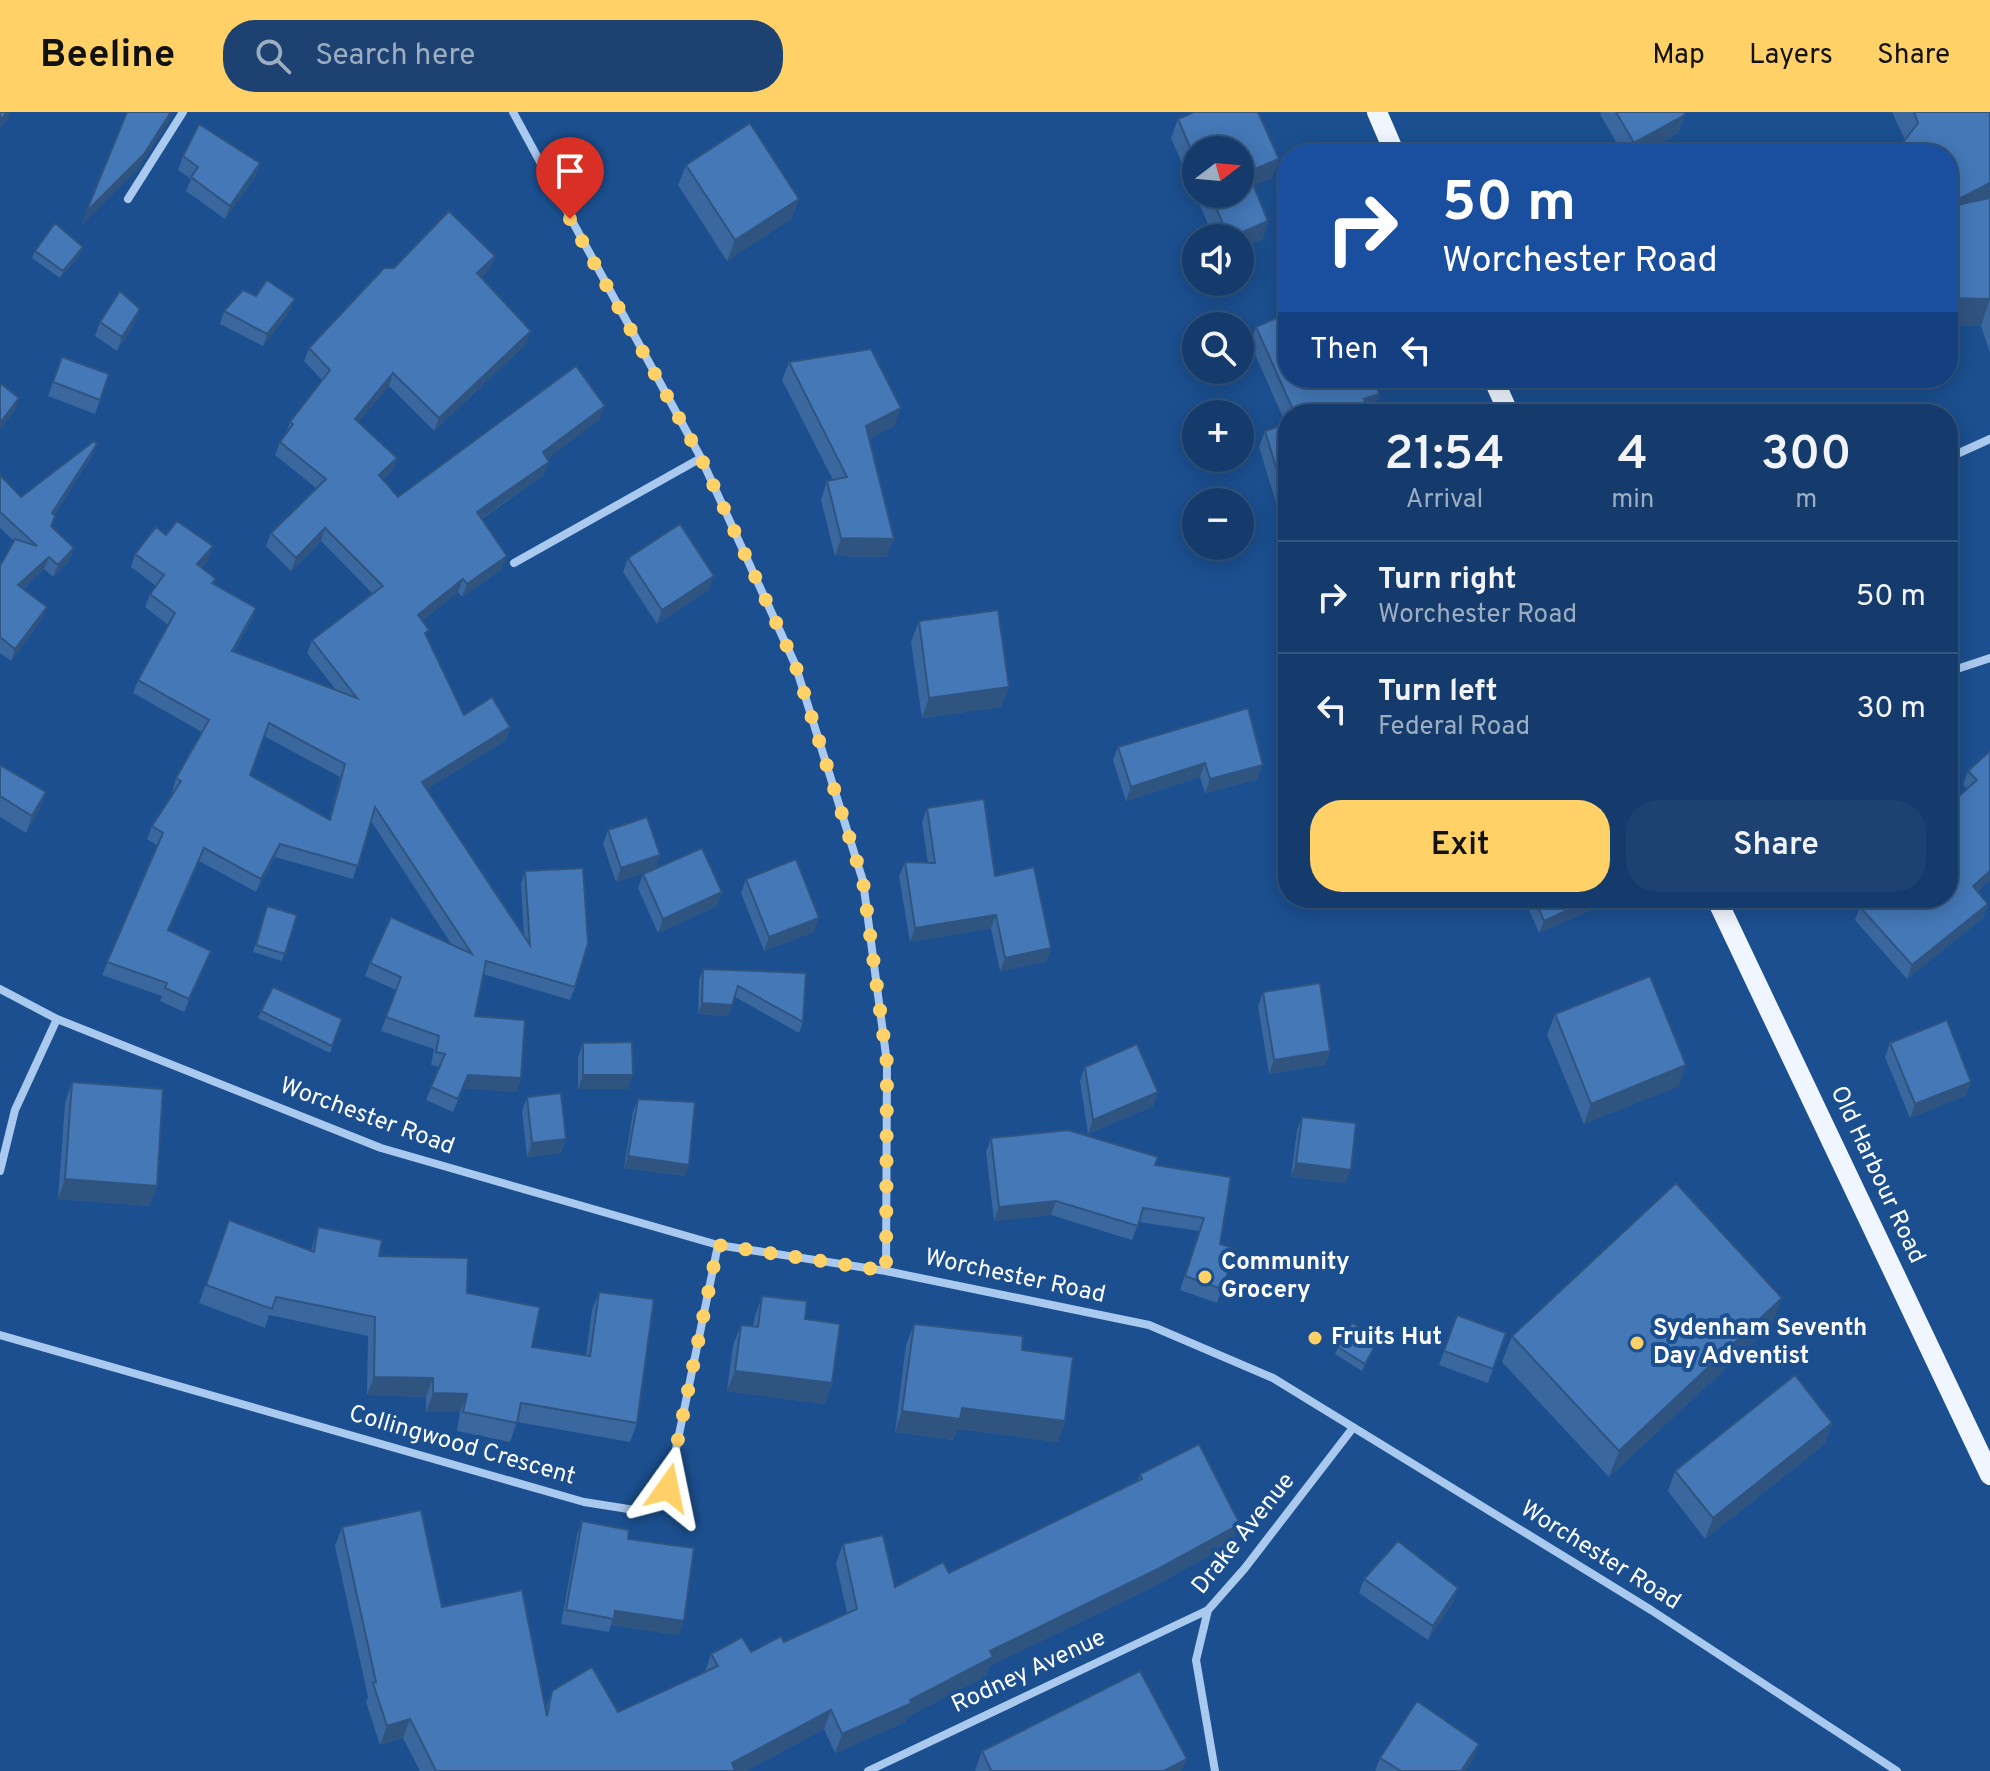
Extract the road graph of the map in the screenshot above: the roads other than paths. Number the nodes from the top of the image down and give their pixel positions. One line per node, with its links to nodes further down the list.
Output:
1 (183, 112): 5 (street)
2 (513, 112): 8 (street)
3 (1377, 112): 4 (main road)
4 (1391, 144)
5 (128, 199)
6 (1990, 439): 7 (street)
7 (1958, 453)
8 (701, 458): 9 (street); 17 (street)
9 (514, 563)
10 (1990, 658): 11 (street)
11 (1958, 669)
12 (1721, 908): 20 (main road, Old Harbour Road)
13 (0, 989): 14 (street, Worchester Road)
14 (57, 1019): 15 (street); 16 (street, Worchester Road)
15 (0, 1171)
16 (718, 1245): 17 (street, Worchester Road); 18 (street, Collingwood Crescent)
17 (886, 1271): 19 (street, Worchester Road)
18 (0, 1335)
19 (1352, 1429): 21 (street, Drake Avenue); 24 (street, Worchester Road)
20 (1990, 1475)
21 (1208, 1610): 22 (street, Rodney Avenue); 23 (street, Drake Avenue)
22 (868, 1771)
23 (1215, 1771)
24 (1897, 1771)

